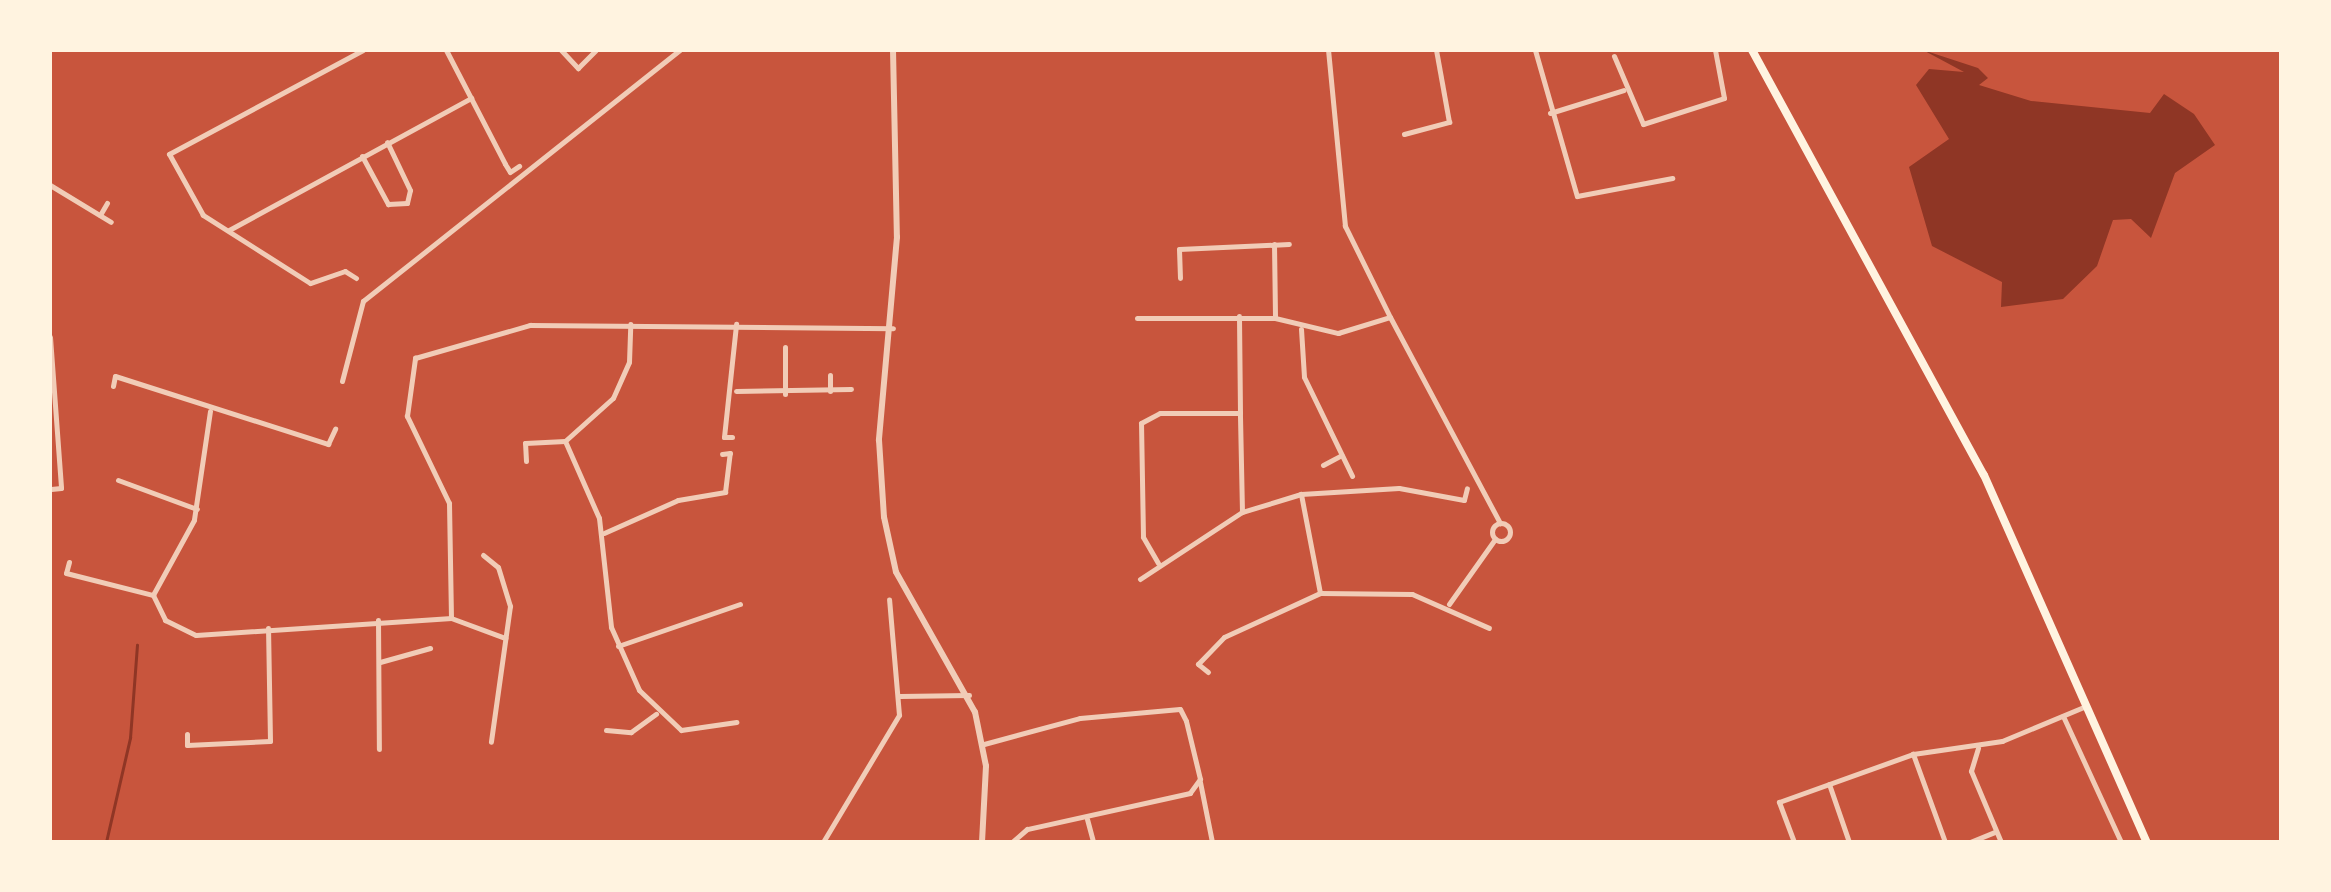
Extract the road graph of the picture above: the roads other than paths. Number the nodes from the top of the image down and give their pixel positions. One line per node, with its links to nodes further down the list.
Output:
1 (363, 50): 25 (street)
2 (446, 50): 14 (street)
3 (561, 50): 4 (street)
4 (596, 50)
5 (680, 50): 42 (street)
6 (893, 50): 36 (street)
7 (1328, 50): 31 (street)
8 (1436, 50): 16 (street)
9 (1536, 50): 15 (street)
10 (1714, 50): 13 (street)
11 (1752, 50): 87 (main road)
12 (1614, 56): 13 (street)
13 (1625, 90): 15 (street)
14 (471, 98): 17 (street); 19 (street)
15 (1550, 113): 20 (street)
16 (1404, 134)
17 (387, 142): 18 (street); 18 (street)
18 (362, 156): 25 (street)
19 (519, 166)
20 (1672, 178)
21 (50, 185): 23 (street)
22 (107, 203): 23 (street)
23 (100, 215): 24 (street)
24 (111, 222)
25 (229, 230): 28 (street)
26 (1274, 244): 27 (street); 29 (street); 33 (street)
27 (1290, 244)
28 (356, 278)
29 (1180, 278)
30 (1239, 316): 32 (street); 33 (street); 49 (street)
31 (1390, 317): 37 (street); 64 (street)
32 (1137, 318)
33 (1275, 318): 37 (street)
34 (630, 324): 35 (street); 52 (street); 76 (street)
35 (736, 324): 36 (street); 45 (street)
36 (893, 328): 85 (street)
37 (1301, 329): 54 (street)
38 (50, 337): 41 (street)
39 (785, 347): 47 (street)
40 (830, 375): 46 (street)
41 (51, 380): 60 (street)
42 (342, 381)
43 (112, 386): 48 (street)
44 (851, 389): 46 (street)
45 (736, 391): 47 (street); 51 (street)
46 (830, 391): 47 (street)
47 (785, 395)
48 (210, 411): 50 (street); 62 (street)
49 (1240, 412): 63 (street); 69 (street)
50 (335, 429)
51 (732, 437)
52 (565, 440): 55 (street); 65 (street)
53 (722, 454): 65 (street)
54 (1343, 454): 56 (street); 57 (street)
55 (526, 460)
56 (1322, 465)
57 (1352, 476)
58 (118, 480): 62 (street)
59 (1467, 488): 61 (street)
60 (51, 489)
61 (1301, 494): 63 (street); 71 (street)
62 (197, 509): 72 (street)
63 (1242, 512): 69 (street)
64 (1500, 523): 66 (street); 66 (street)
65 (603, 533): 81 (street)
66 (1495, 539): 75 (street)
67 (482, 555): 80 (street)
68 (69, 562): 72 (street)
69 (1158, 563): 70 (street)
70 (1140, 580)
71 (1320, 593): 75 (street); 84 (street)
72 (153, 595): 78 (street)
73 (888, 599): 86 (street)
74 (740, 604): 81 (street)
75 (1449, 604): 79 (street)
76 (451, 618): 77 (street); 80 (street)
77 (378, 620): 78 (street); 83 (street)
78 (268, 628): 92 (street)
79 (1489, 628)
80 (505, 638): 93 (street)
81 (618, 646): 88 (street)
82 (430, 648): 83 (street)
83 (380, 662): 96 (street)
84 (1208, 672)
85 (969, 694): 86 (street); 94 (street)
86 (900, 696): 102 (street)
87 (2086, 706): 89 (street); 113 (main road)
88 (656, 714): 90 (street); 91 (street)
89 (2063, 716): 95 (street); 112 (street)
90 (736, 722)
91 (606, 730)
92 (187, 734)
93 (491, 742)
94 (984, 744): 98 (street); 103 (street)
95 (1978, 748): 97 (street); 101 (street)
96 (379, 749)
97 (1913, 754): 99 (street); 109 (street)
98 (1200, 779): 100 (street); 106 (street)
99 (1829, 784): 107 (street); 108 (street)
100 (1088, 819): 104 (street); 105 (street)
101 (1996, 831): 110 (street); 111 (street)
102 (823, 842)
103 (982, 842)
104 (1012, 842)
105 (1093, 842)
106 (1212, 842)
107 (1794, 842)
108 (1849, 842)
109 (1945, 842)
110 (1970, 842)
111 (2002, 842)
112 (2122, 842)
113 (2147, 842)

